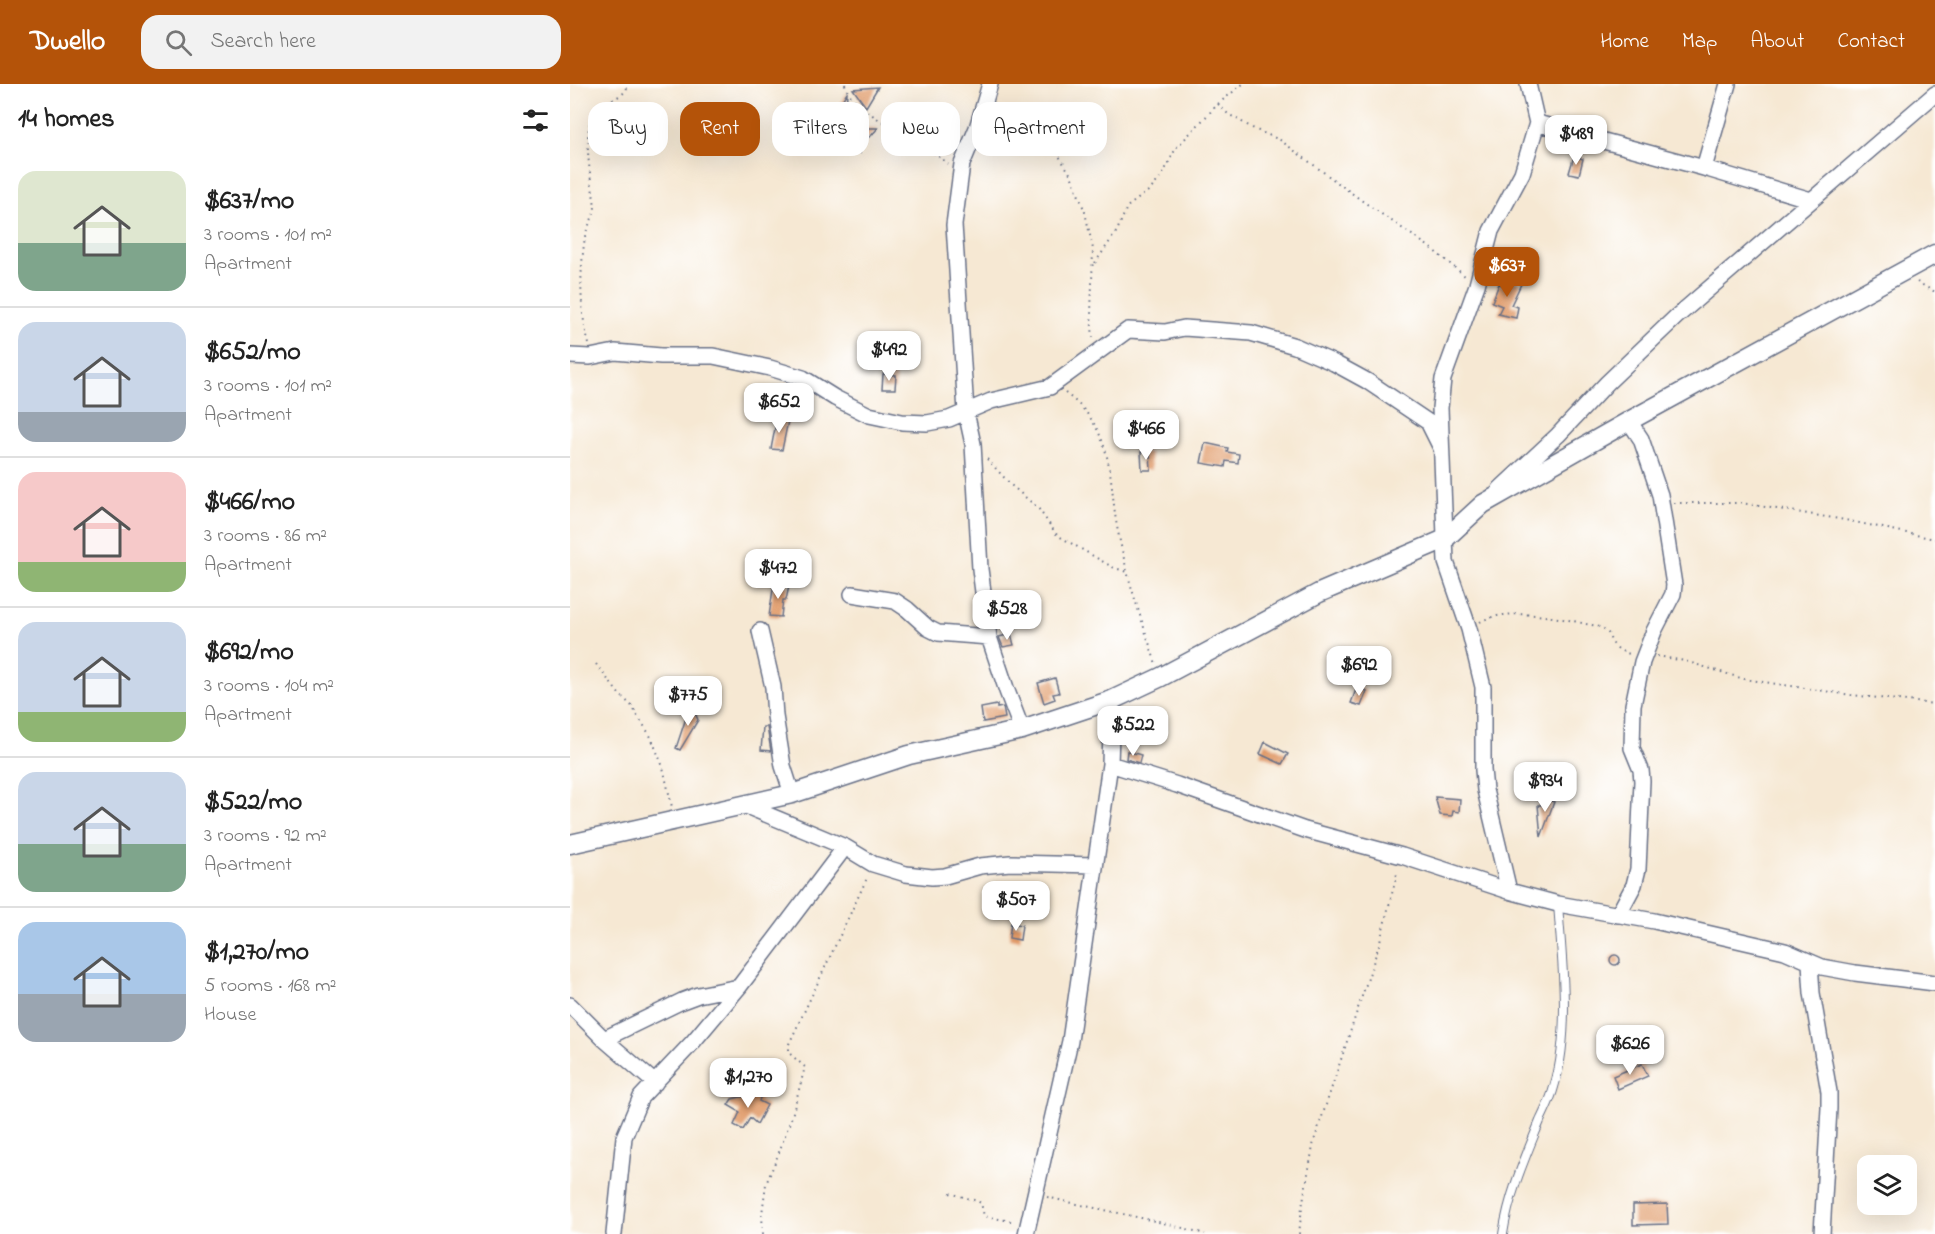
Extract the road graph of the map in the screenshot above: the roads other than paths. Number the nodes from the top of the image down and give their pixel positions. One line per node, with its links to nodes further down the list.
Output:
1 (990, 84): 10 (street)
2 (1528, 84): 5 (street)
3 (1728, 84): 6 (street)
4 (1935, 94): 7 (street)
5 (1537, 123): 6 (street); 12 (street)
6 (1704, 168): 7 (street)
7 (1811, 200): 13 (street)
8 (1935, 254): 11 (street)
9 (570, 356): 10 (street)
10 (966, 412): 12 (street); 17 (street)
11 (1629, 421): 13 (street); 28 (street)
12 (1442, 448): 14 (street)
13 (1483, 504): 14 (street)
14 (1445, 539): 18 (street); 26 (street)
15 (852, 594): 17 (street)
16 (760, 631): 21 (street)
17 (989, 637): 19 (street)
18 (1112, 700): 19 (street); 20 (street)
19 (1022, 730): 21 (street)
20 (1110, 764): 25 (street); 26 (street)
21 (792, 794): 22 (street)
22 (744, 805): 23 (street); 24 (street)
23 (570, 844)
24 (845, 847): 25 (street); 31 (street)
25 (1095, 865): 35 (street)
26 (1509, 891): 27 (street)
27 (1558, 904): 28 (street); 37 (lane)
28 (1618, 915): 29 (street)
29 (1810, 963): 30 (street); 38 (street)
30 (1935, 983)
31 (739, 987): 33 (street); 34 (street)
32 (570, 1005): 33 (street)
33 (604, 1039): 34 (street)
34 (655, 1083): 36 (street)
35 (1027, 1229)
36 (614, 1234)
37 (1503, 1234)
38 (1822, 1234)

